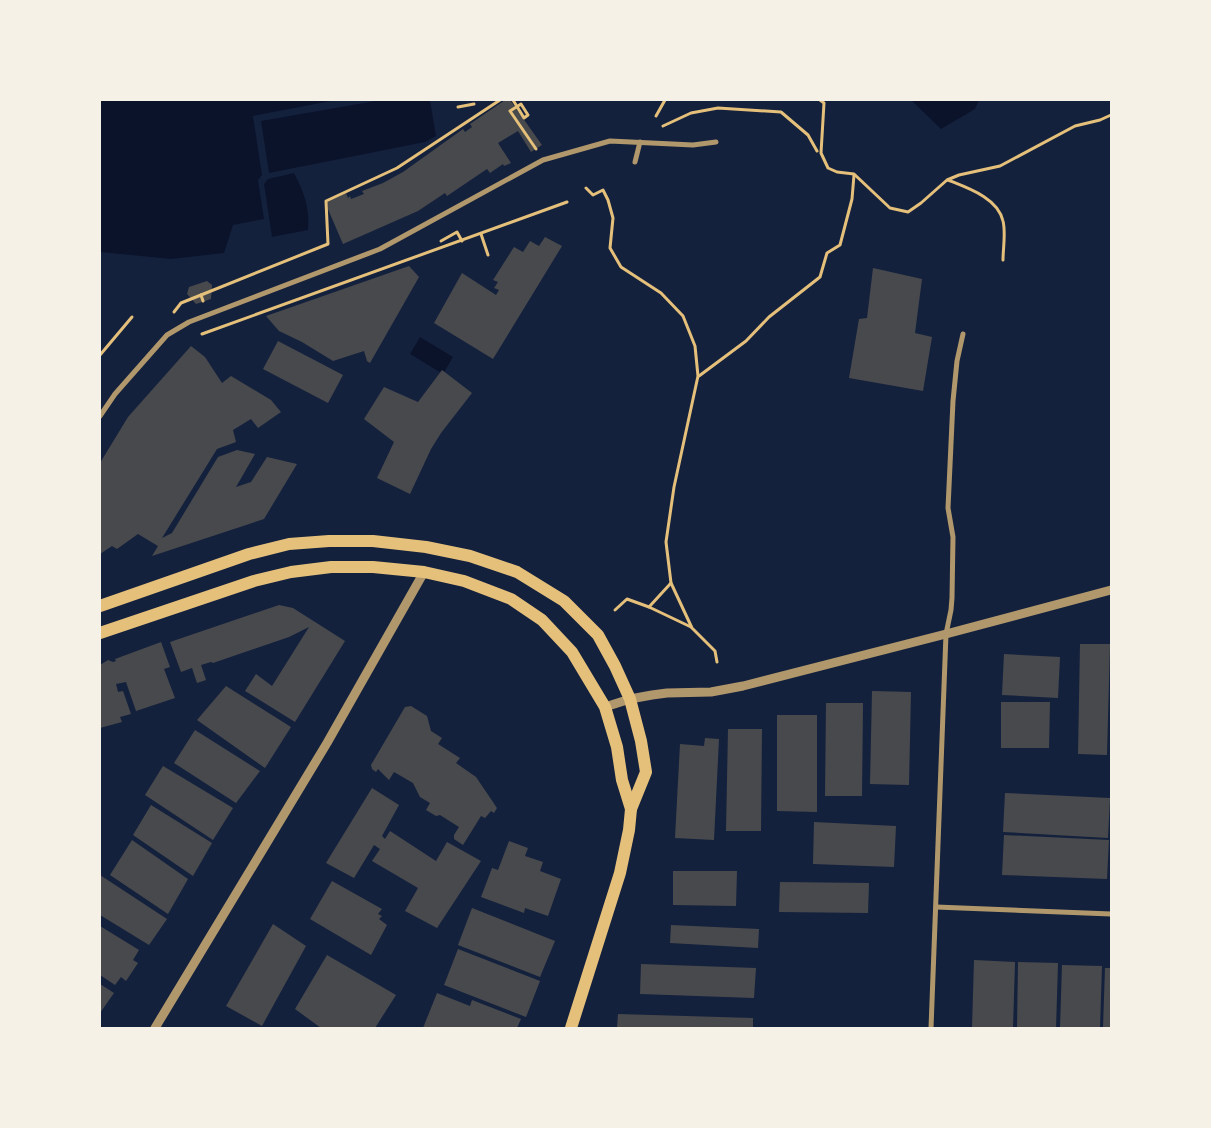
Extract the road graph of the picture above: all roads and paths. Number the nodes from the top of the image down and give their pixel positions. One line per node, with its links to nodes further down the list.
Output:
1 (500, 100): 24 (path)
2 (513, 100): 13 (path)
3 (665, 100): 8 (path)
4 (820, 100): 15 (path)
5 (474, 104): 6 (path)
6 (458, 107)
7 (1111, 114): 16 (path)
8 (656, 116)
9 (663, 126): 12 (path)
10 (640, 142): 11 (street); 13 (street); 14 (street)
11 (716, 142)
12 (817, 151)
13 (543, 160): 32 (street)
14 (635, 162)
15 (854, 174): 16 (path); 31 (path)
16 (947, 180): 23 (path)
17 (586, 188): 31 (path)
18 (567, 202): 19 (path)
19 (481, 234): 21 (path); 22 (path)
20 (441, 240): 21 (path)
21 (462, 241): 29 (path)
22 (488, 255)
23 (1003, 260)
24 (201, 295): 25 (path); 26 (path)
25 (204, 301)
26 (174, 312)
27 (132, 317): 30 (path)
28 (963, 334): 41 (street)
29 (202, 335)
30 (100, 355)
31 (698, 376): 34 (path)
32 (100, 416)
33 (424, 572): 40 (main road); 44 (main road); 48 (street)
34 (672, 583): 37 (path); 39 (path)
35 (1111, 590): 41 (street)
36 (100, 606): 43 (main road)
37 (649, 607): 38 (path); 39 (path)
38 (615, 610)
39 (692, 628): 42 (path)
40 (100, 633)
41 (946, 634): 43 (street); 46 (street)
42 (717, 662)
43 (630, 699): 44 (street); 45 (main road)
44 (605, 707): 45 (main road)
45 (631, 809): 49 (main road)
46 (936, 906): 47 (street); 50 (street)
47 (1111, 914)
48 (155, 1028)
49 (571, 1028)
50 (931, 1028)

